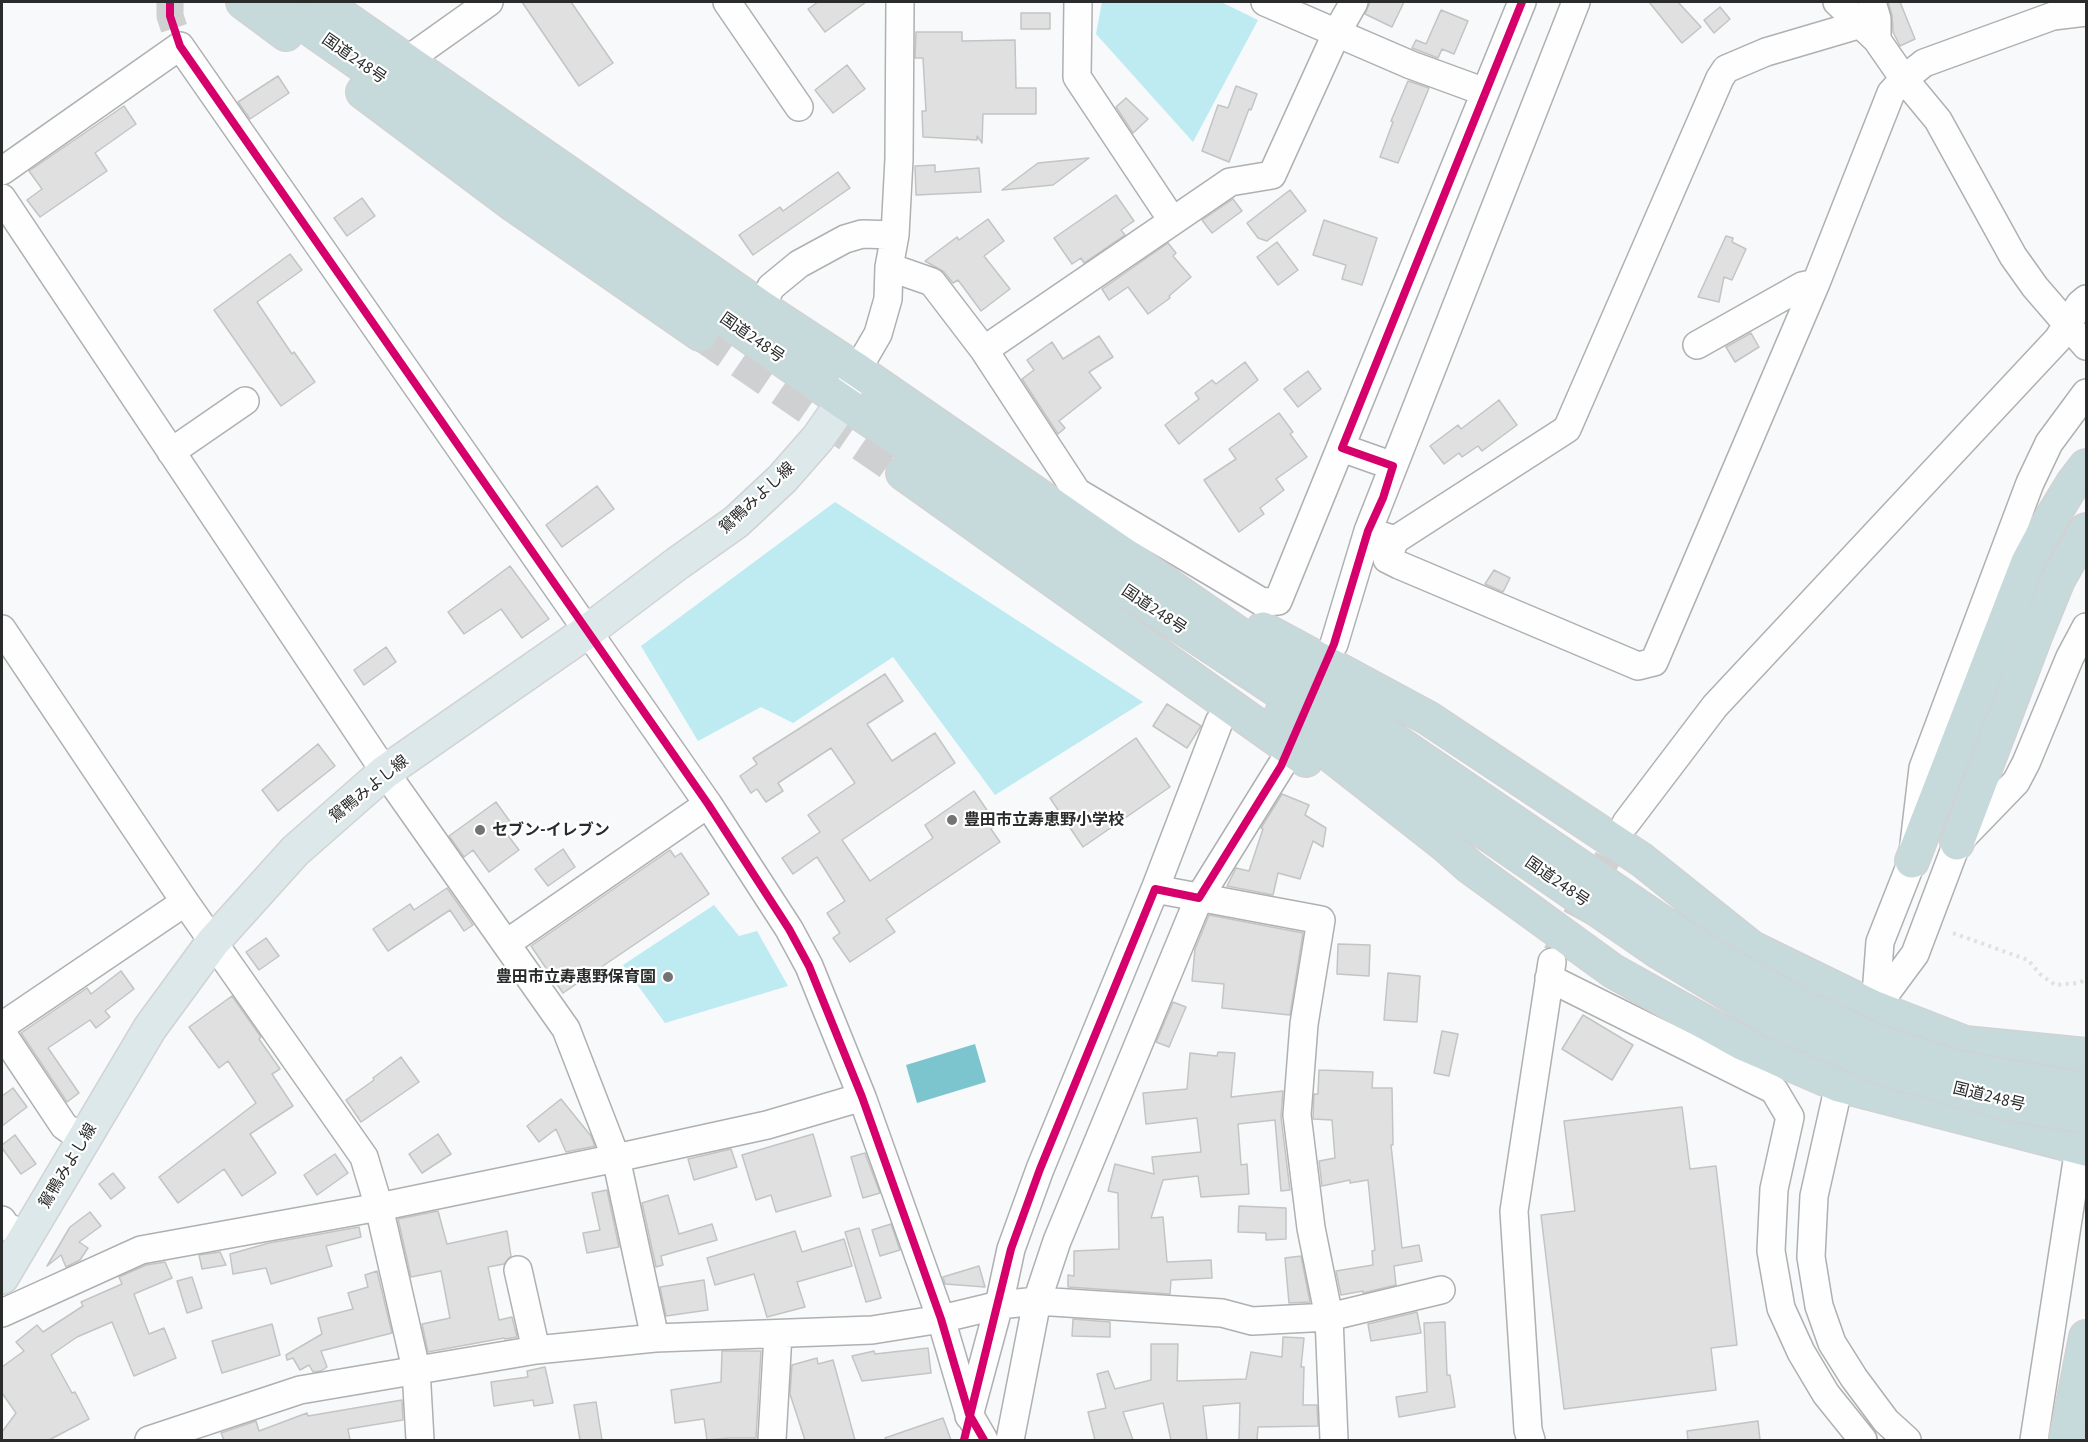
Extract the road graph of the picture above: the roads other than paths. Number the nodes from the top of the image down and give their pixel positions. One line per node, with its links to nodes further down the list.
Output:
1 (243, 2): 29 (highway)
2 (272, 2): 36 (highway, 国道248号)
3 (322, 2): 16 (highway, 国道248号)
4 (489, 2): 16 (street)
5 (900, 2): 23 (street)
6 (1078, 2): 22 (street)
7 (1265, 2): 15 (street)
8 (1354, 2): 15 (street)
9 (1522, 2): 18 (street)
10 (1576, 2): 39 (street)
11 (1837, 2): 14 (street)
12 (730, 3): 19 (street)
13 (2086, 12): 17 (street)
14 (1870, 22): 17 (street); 45 (street)
15 (1338, 32): 18 (street); 22 (street)
16 (406, 61): 27 (highway, 国道248号)
17 (1904, 78): 25 (street); 28 (street)
18 (1485, 92): 37 (street)
19 (800, 107)
20 (2, 171): 48 (street)
21 (2, 198): 38 (street)
22 (1172, 220): 32 (street)
23 (895, 235): 24 (street); 27 (street)
24 (889, 267): 32 (street); 33 (street)
25 (1816, 283): 30 (street); 45 (street)
26 (2086, 299): 28 (street)
27 (760, 306): 33 (highway, 国道248号)
28 (2067, 325): 31 (street); 55 (street)
29 (700, 334)
30 (1697, 345)
31 (2086, 346)
32 (984, 350): 42 (street)
33 (857, 370): 36 (street); 42 (highway, 国道248号)
34 (2086, 393): 57 (street)
35 (245, 401): 38 (street)
36 (843, 402): 48 (main road, 鴛鴨みよし線); 50 (highway, 国道248号)
37 (1342, 448): 39 (street); 42 (street)
38 (171, 452): 53 (street)
39 (1393, 466): 44 (street)
40 (2086, 466): 57 (highway)
41 (903, 473): 51 (highway)
42 (1068, 501): 50 (highway, 国道248号)
43 (2086, 530): 56 (highway)
44 (1368, 531): 45 (street); 49 (street)
45 (1395, 540)
46 (2086, 627): 56 (street)
47 (2, 629): 60 (street)
48 (588, 632): 53 (main road, 鴛鴨みよし線); 54 (street)
49 (1334, 644)
50 (1283, 691): 51 (highway); 63 (highway); 67 (highway); 69 (highway, 国道248号, bridge)
51 (1227, 716): 58 (street)
52 (1281, 766): 59 (street)
53 (385, 772): 61 (main road, 鴛鴨みよし線); 62 (street)
54 (708, 804): 62 (street); 68 (street)
55 (1626, 823)
56 (1957, 843): 63 (street)
57 (1912, 861): 63 (street)
58 (1155, 889): 59 (street); 79 (street)
59 (1199, 898): 78 (street); 81 (street)
60 (185, 902): 61 (street); 64 (street)
61 (213, 942): 70 (main road, 鴛鴨みよし線); 73 (street)
62 (507, 943): 72 (street)
63 (1875, 1008): 66 (highway); 67 (street)
64 (2, 1026)
65 (2, 1033): 70 (street)
66 (2086, 1055)
67 (1839, 1085): 71 (highway); 97 (street)
68 (862, 1097): 72 (street); 82 (street)
69 (2085, 1107)
70 (84, 1140): 74 (main road, 鴛鴨みよし線)
71 (2083, 1148): 98 (street)
72 (616, 1158): 73 (street); 85 (street)
73 (379, 1207): 80 (street); 87 (street)
74 (14, 1229): 76 (main road, 鴛鴨みよし線)
75 (518, 1269): 86 (street)
76 (2, 1277)
77 (1441, 1290): 81 (street)
78 (1037, 1301): 79 (street); 81 (street); 93 (street)
79 (999, 1305): 82 (street); 88 (street)
80 (2, 1313)
81 (1329, 1317): 94 (street)
82 (941, 1319): 83 (street); 88 (street)
83 (778, 1334): 85 (street); 91 (street)
84 (2086, 1336): 99 (highway)
85 (655, 1338): 86 (street)
86 (536, 1350): 87 (street)
87 (416, 1369): 89 (street); 90 (street)
88 (966, 1427): 92 (street)
89 (149, 1440)
90 (420, 1440)
91 (772, 1440)
92 (984, 1440)
93 (1010, 1440)
94 (1334, 1440)
95 (1531, 1440): 96 (street)
96 (1863, 1440)
97 (1907, 1440)
98 (2034, 1440)
99 (2066, 1440)

